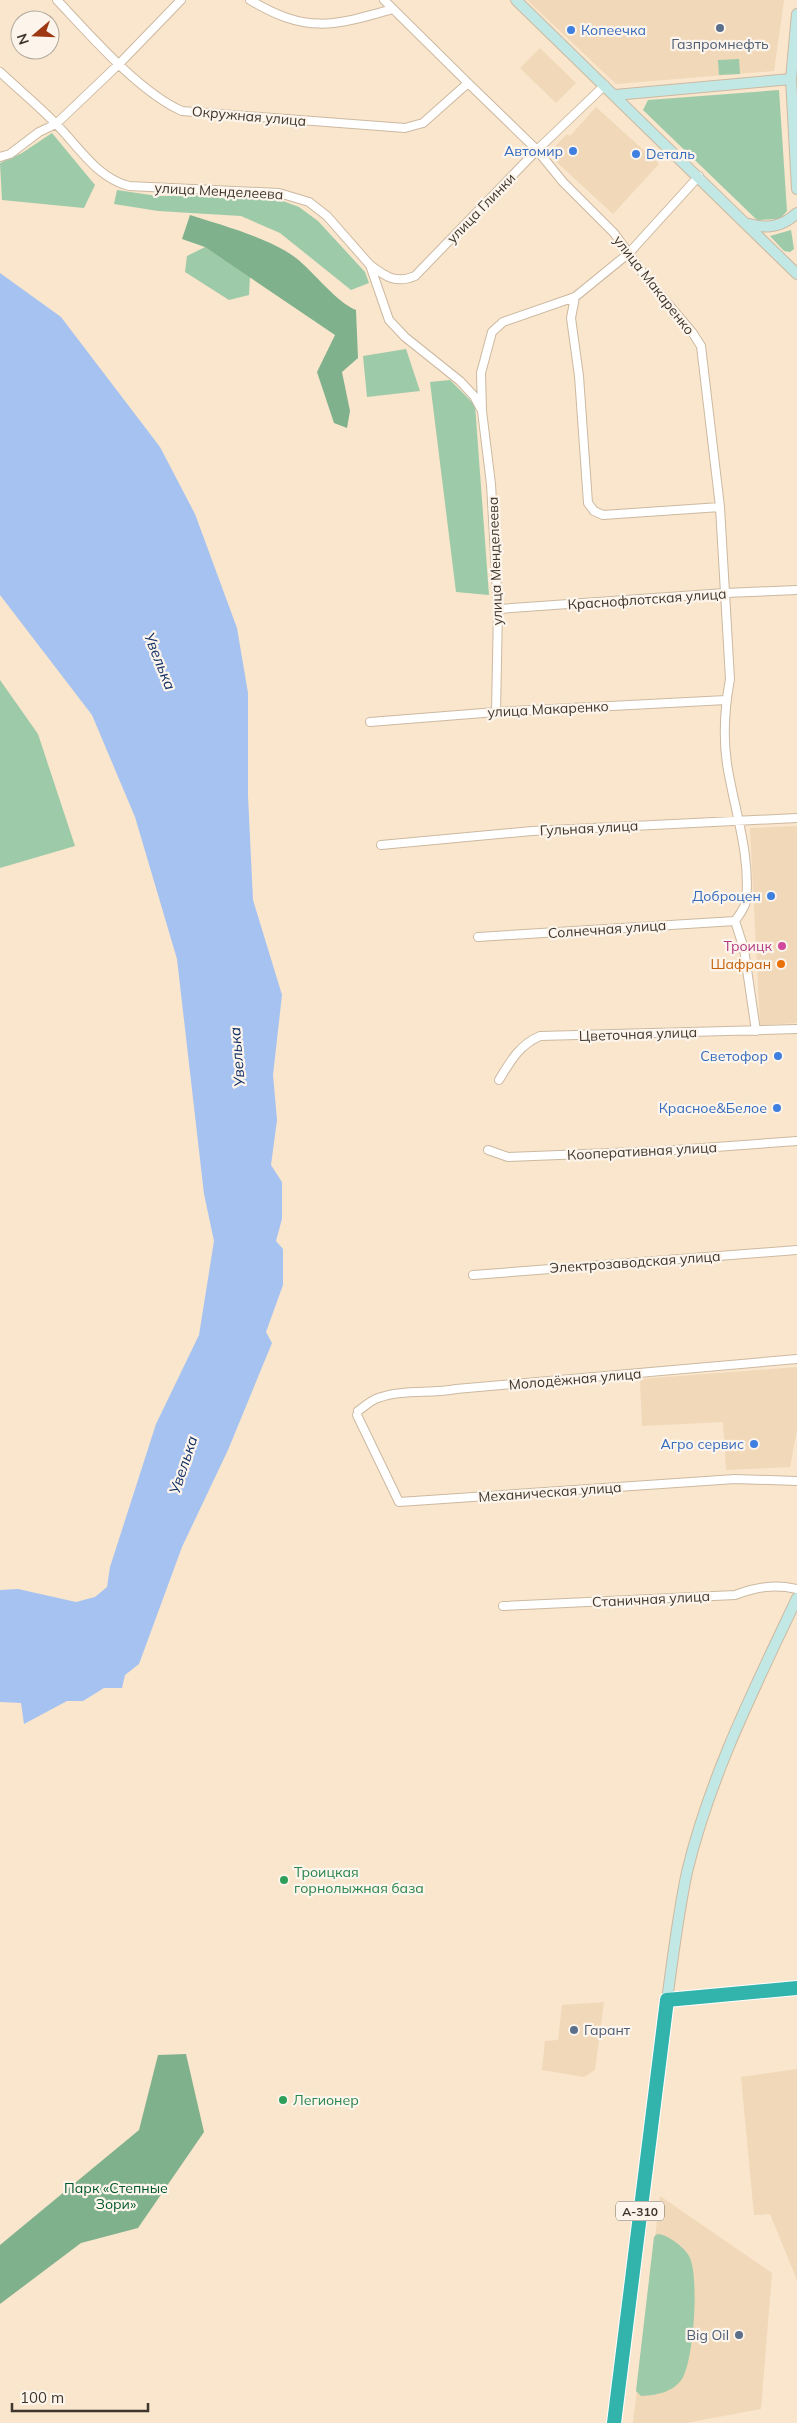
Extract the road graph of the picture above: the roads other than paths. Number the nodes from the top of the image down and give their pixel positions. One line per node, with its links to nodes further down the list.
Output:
1 (57, 0): 8 (street, Окружная улица)
2 (181, 0): 8 (street)
3 (250, 0): 6 (street)
4 (384, 0): 6 (street)
5 (516, 0): 12 (street)
6 (393, 9): 11 (street)
7 (797, 14): 10 (street)
8 (120, 63): 11 (street, Окружная улица); 14 (street)
9 (0, 72): 14 (street, улица Менделеева)
10 (791, 79): 13 (street); 18 (street)
11 (468, 83): 15 (street)
12 (605, 85): 13 (street); 15 (street, улица Глинки)
13 (615, 95): 17 (street)
14 (56, 124): 16 (street); 22 (street, улица Менделеева)
15 (537, 150): 21 (street, улица Макаренко); 22 (street, улица Глинки)
16 (0, 157)
17 (699, 176): 20 (street); 21 (street)
18 (797, 189)
19 (797, 213): 20 (street)
20 (748, 224): 23 (street)
21 (629, 252): 24 (street); 26 (street, улица Макаренко)
22 (370, 265): 25 (street, улица Менделеева)
23 (797, 274)
24 (575, 297): 25 (street, улица Менделеева); 26 (street)
25 (482, 411): 29 (street, улица Менделеева)
26 (720, 507): 28 (street, улица Макаренко)
27 (797, 590): 28 (street, Краснофлотская улица)
28 (725, 593): 29 (street, Краснофлотская улица); 30 (street, улица Макаренко)
29 (498, 609): 31 (street, улица Менделеева)
30 (726, 700): 31 (street, улица Макаренко); 34 (street, улица Макаренко)
31 (496, 712): 32 (street, улица Макаренко)
32 (370, 722)
33 (797, 818): 34 (street, Гульная улица)
34 (738, 820): 35 (street, Гульная улица); 36 (street, улица Макаренко)
35 (380, 845)
36 (736, 921): 37 (street, Солнечная улица); 39 (street)
37 (478, 937)
38 (797, 1029): 39 (street, Цветочная улица)
39 (756, 1031): 40 (street, Цветочная улица)
40 (499, 1080)
41 (797, 1141): 42 (street, Кооперативная улица)
42 (488, 1150)
43 (797, 1250): 44 (street, Электрозаводская улица)
44 (473, 1275)
45 (797, 1359): 46 (street, Молодёжная улица)
46 (358, 1413): 47 (street, Механическая улица)
47 (797, 1481)
48 (797, 1589): 50 (street, Станичная улица)
49 (797, 1598): 52 (street)
50 (503, 1606)
51 (797, 1988): 52 (highway)
52 (667, 2000): 53 (highway, А-310)
53 (614, 2423)

